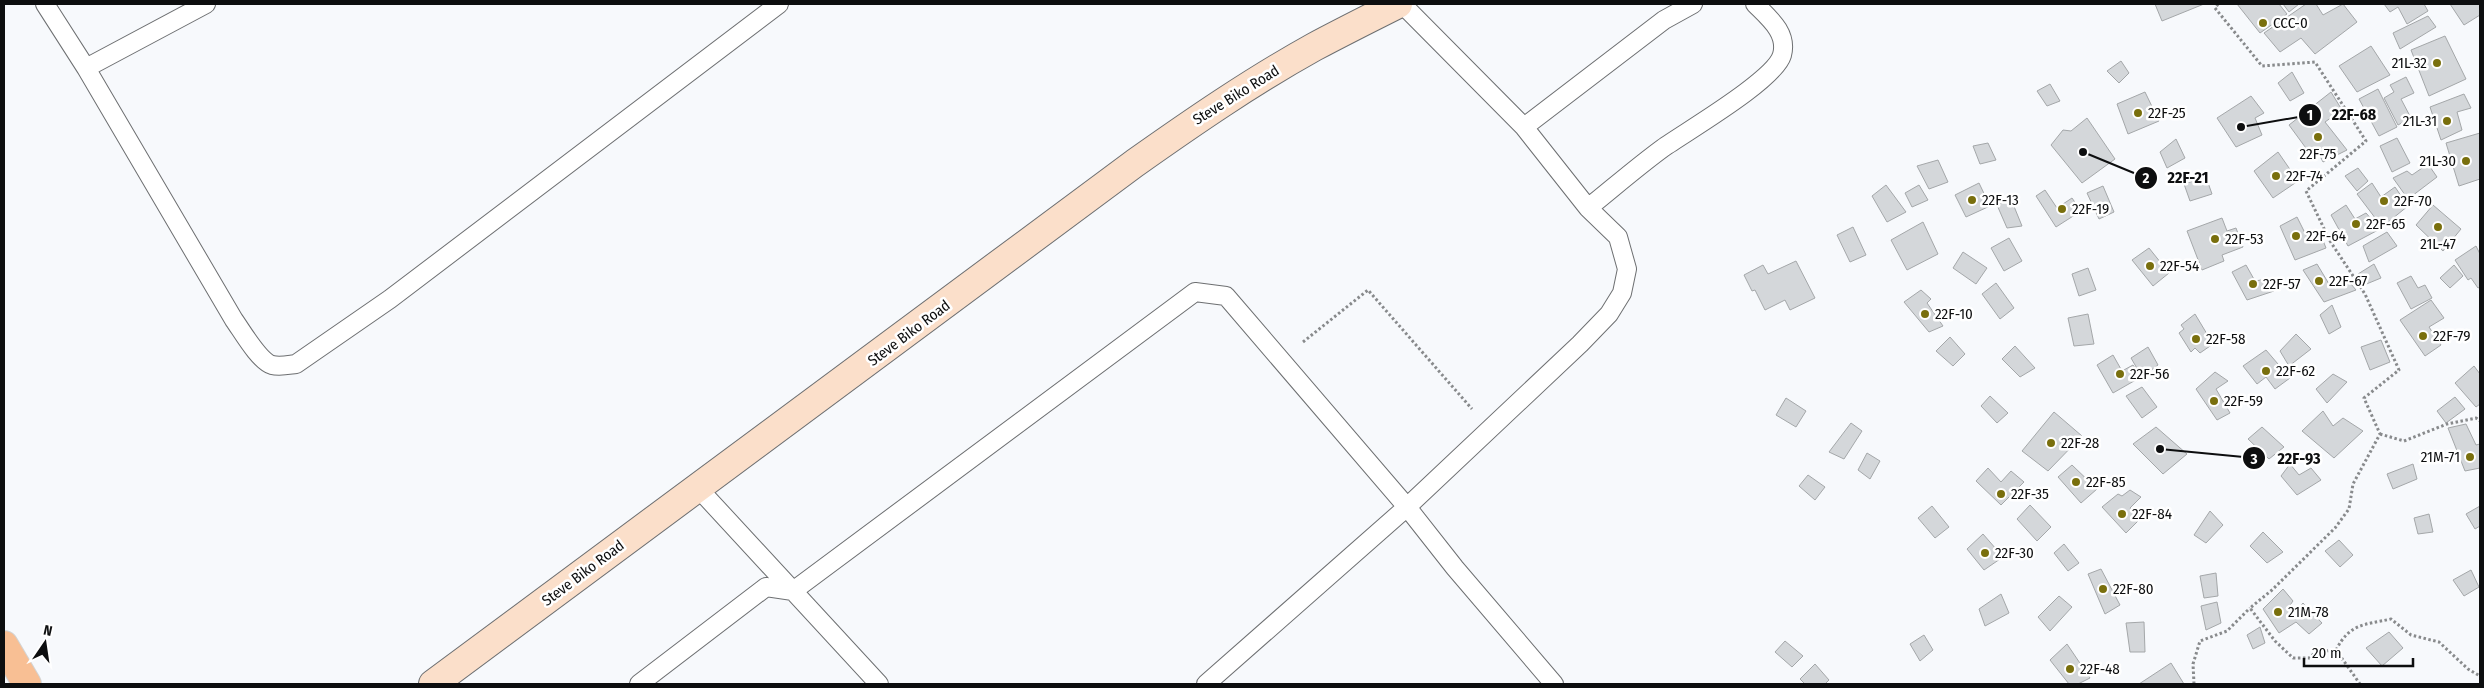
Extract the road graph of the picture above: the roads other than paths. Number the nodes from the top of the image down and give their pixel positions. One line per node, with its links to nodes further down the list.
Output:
1 (45, 4): 7 (lane)
2 (206, 4): 7 (lane)
3 (779, 4): 7 (lane)
4 (1400, 4): 8 (lane); 10 (street, Steve Biko Road)
5 (1693, 4): 8 (lane)
6 (1755, 4): 9 (lane)
7 (86, 68)
8 (1524, 127): 9 (lane)
9 (1588, 208): 11 (lane)
10 (698, 488): 12 (lane); 15 (street, Steve Biko Road)
11 (1407, 507): 12 (lane); 18 (lane); 19 (lane)
12 (793, 591): 16 (lane); 17 (lane)
13 (4, 645): 14 (main road)
14 (27, 684)
15 (433, 684)
16 (638, 684)
17 (879, 684)
18 (1206, 684)
19 (1554, 684)

